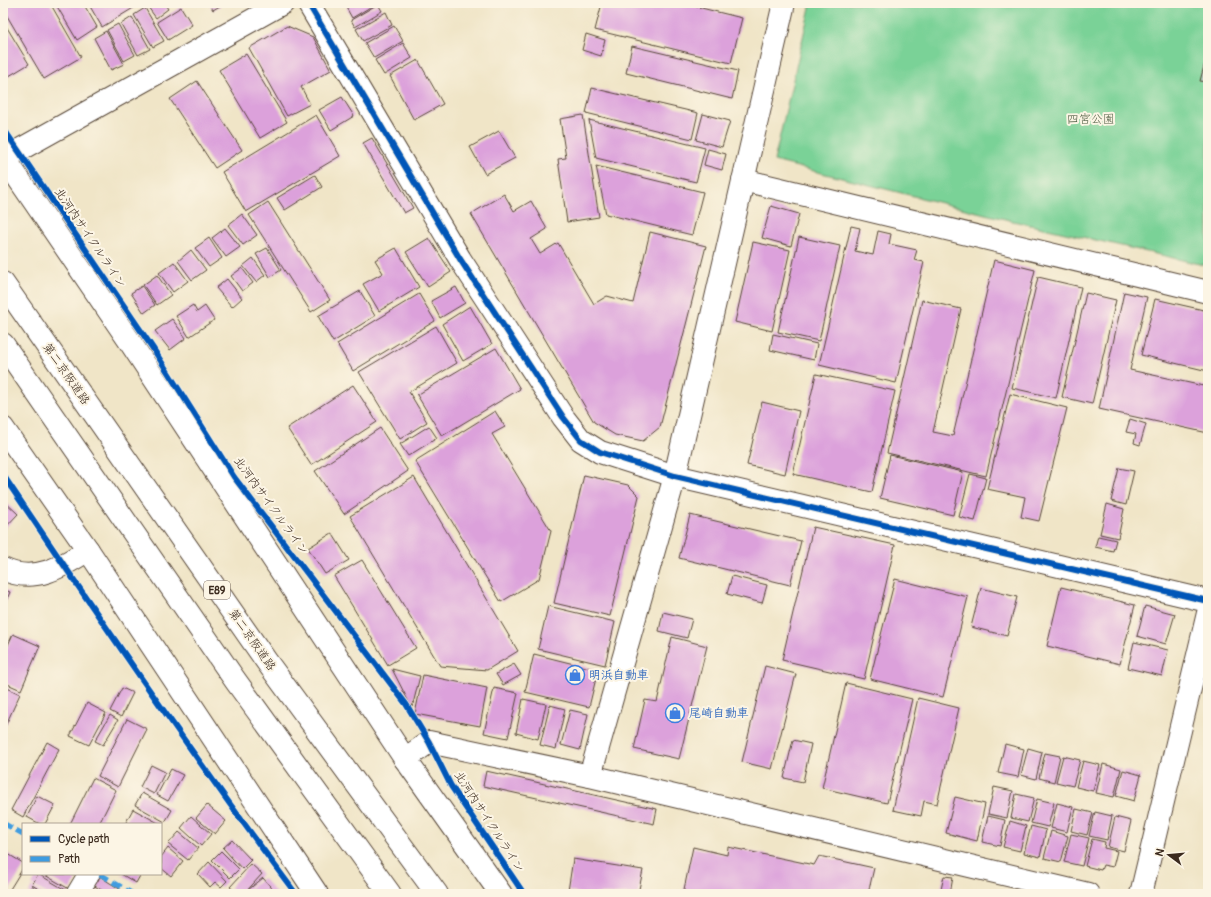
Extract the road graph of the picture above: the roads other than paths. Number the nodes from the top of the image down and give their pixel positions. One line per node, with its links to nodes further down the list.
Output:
1 (283, 3): 4 (main road)
2 (308, 3): 10 (main road)
3 (784, 3): 5 (main road)
4 (4, 158): 15 (main road)
5 (743, 180): 7 (main road); 10 (main road)
6 (3, 283): 21 (main road, 第二京阪道路 / E89)
7 (1208, 292)
8 (3, 344): 20 (main road)
9 (3, 428): 11 (main road)
10 (675, 476): 13 (main road); 16 (main road)
11 (88, 550): 12 (main road); 19 (main road)
12 (3, 569)
13 (1208, 601)
14 (1208, 613): 24 (main road)
15 (405, 759): 16 (main road); 22 (main road)
16 (590, 776): 23 (main road)
17 (88, 875): 18 (street)
18 (77, 894)
19 (317, 894)
20 (390, 894)
21 (437, 894)
22 (501, 894)
23 (1088, 894)
24 (1141, 894)

